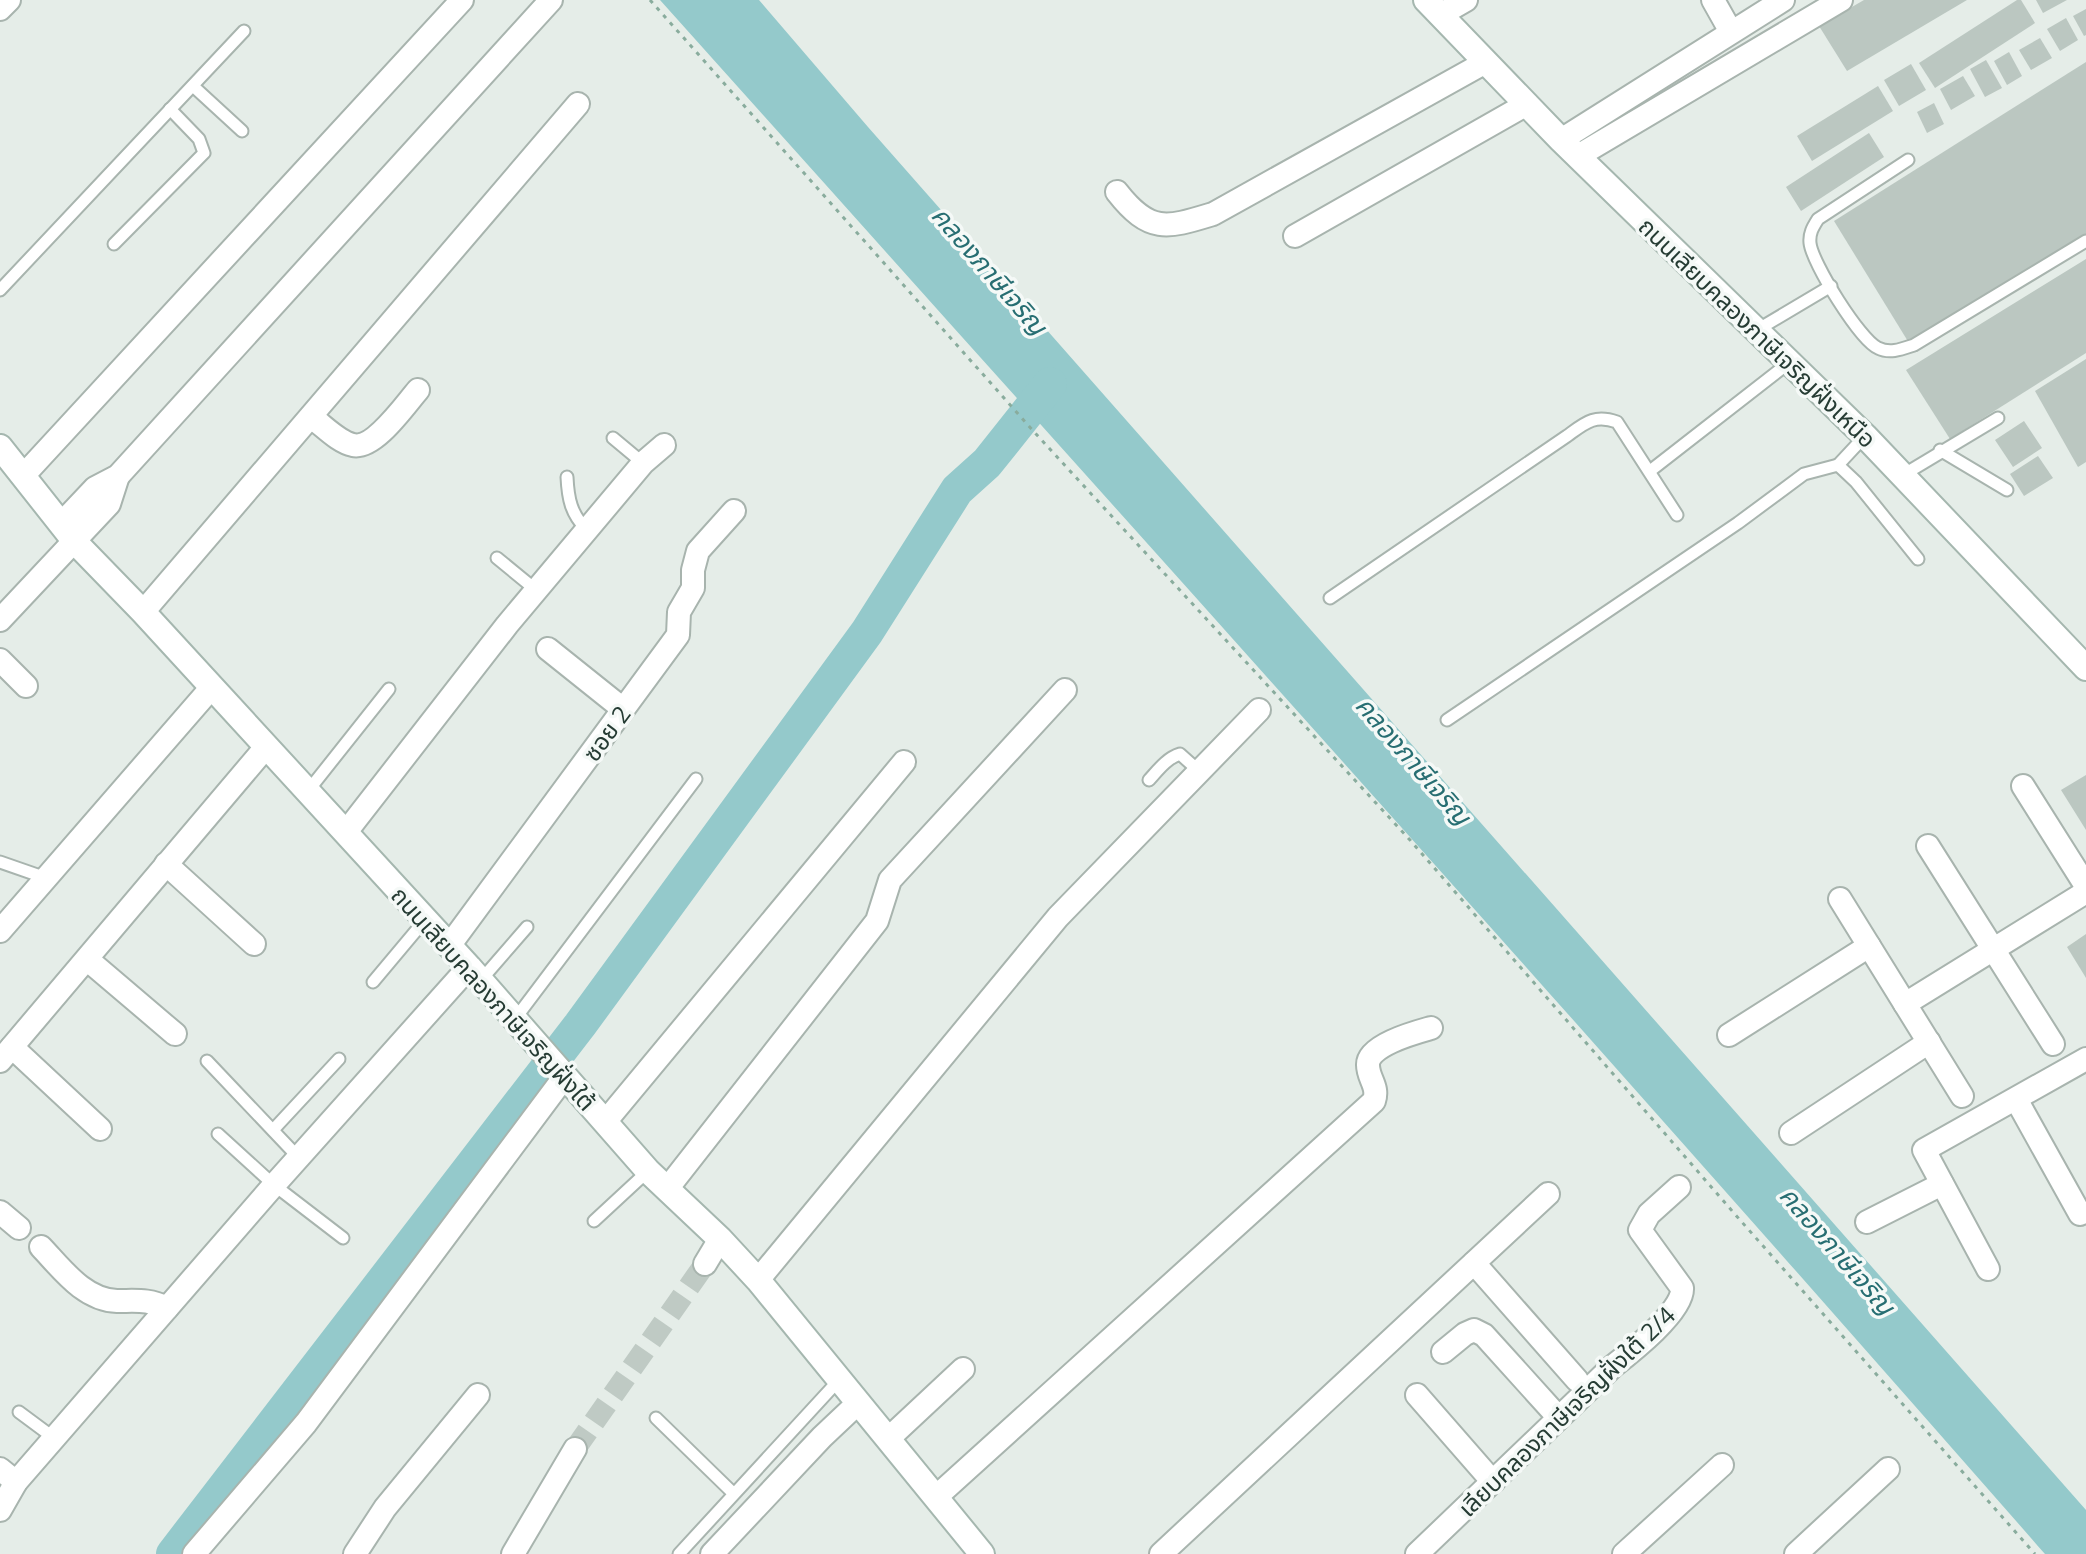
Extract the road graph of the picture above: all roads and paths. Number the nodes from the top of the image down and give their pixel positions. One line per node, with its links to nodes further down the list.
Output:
1 (9, 0): 10 (street)
2 (462, 0): 41 (street)
3 (551, 0): 47 (street)
4 (650, 0): 157 (path)
5 (1466, 0): 9 (street)
6 (1713, 0): 12 (street)
7 (1783, 0): 12 (street)
8 (1841, 0): 19 (street)
9 (1433, 8): 13 (street, ถนนเลียบคลองภาษีเจริญฝั่งเหนือ)
10 (0, 9)
11 (244, 31): 14 (lane)
12 (1731, 32): 19 (street)
13 (1484, 63): 16 (street, ถนนเลียบคลองภาษีเจริญฝั่งเหนือ); 21 (street)
14 (193, 86): 17 (lane); 18 (lane)
15 (578, 104): 30 (street)
16 (1527, 104): 19 (street, ถนนเลียบคลองภาษีเจริญฝั่งเหนือ); 22 (street)
17 (170, 109): 24 (lane); 26 (lane)
18 (242, 131)
19 (1569, 148): 27 (street, ถนนเลียบคลองภาษีเจริญฝั่งเหนือ)
20 (1908, 160): 25 (lane)
21 (1117, 192)
22 (1295, 236)
23 (2086, 241): 25 (lane)
24 (114, 244)
25 (1831, 286): 27 (lane)
26 (0, 290)
27 (1757, 330): 28 (street, ถนนเลียบคลองภาษีเจริญฝั่งเหนือ)
28 (1790, 362): 32 (street, ถนนเลียบคลองภาษีเจริญฝั่งเหนือ); 39 (lane)
29 (418, 390): 30 (street)
30 (311, 417): 52 (street)
31 (1998, 418): 36 (lane)
32 (1865, 436): 38 (lane); 40 (street, ถนนเลียบคลองภาษีเจริญฝั่งเหนือ)
33 (613, 438): 37 (lane)
34 (664, 445): 37 (street)
35 (0, 447): 41 (street, ถนนเลียบคลองภาษีเจริญฝั่งใต้)
36 (1940, 450): 40 (lane); 43 (lane)
37 (643, 463): 46 (street)
38 (1838, 465): 49 (lane); 63 (lane)
39 (1650, 471): 45 (lane); 51 (lane)
40 (1903, 475): 56 (street, ถนนเลียบคลองภาษีเจริญฝั่งเหนือ)
41 (23, 476): 47 (street, ถนนเลียบคลองภาษีเจริญฝั่งใต้)
42 (567, 477): 46 (lane)
43 (2007, 490)
44 (734, 511): 61 (street, ซอย 2)
45 (1677, 515)
46 (587, 530): 50 (street)
47 (68, 534): 52 (street, ถนนเลียบคลองภาษีเจริญฝั่งใต้); 53 (street)
48 (497, 558): 50 (lane)
49 (1918, 559)
50 (536, 590): 71 (street)
51 (1330, 598)
52 (143, 612): 58 (street, ถนนเลียบคลองภาษีเจริญฝั่งใต้)
53 (0, 620)
54 (548, 649): 61 (street)
55 (0, 660): 57 (street)
56 (2086, 668)
57 (26, 686)
58 (212, 687): 64 (street, ถนนเลียบคลองภาษีเจริญฝั่งใต้); 75 (street)
59 (389, 689): 70 (lane)
60 (1065, 690): 112 (street)
61 (623, 709): 82 (street, ซอย 2)
62 (1259, 710): 66 (street)
63 (1447, 720)
64 (266, 747): 70 (street, ถนนเลียบคลองภาษีเจริญฝั่งใต้); 74 (street)
65 (904, 762): 102 (street)
66 (1200, 772): 68 (lane); 125 (street)
67 (696, 779): 89 (lane)
68 (1149, 780)
69 (2023, 786): 76 (street)
70 (308, 791): 71 (street, ถนนเลียบคลองภาษีเจริญฝั่งใต้)
71 (346, 832): 78 (street, ถนนเลียบคลองภาษีเจริญฝั่งใต้)
72 (1928, 846): 84 (street)
73 (0, 862): 75 (lane)
74 (166, 864): 81 (street); 85 (street)
75 (47, 878): 80 (street)
76 (2086, 889): 84 (street)
77 (1840, 899): 83 (street)
78 (425, 920): 82 (street, ถนนเลียบคลองภาษีเจริญฝั่งใต้); 87 (lane)
79 (527, 927): 86 (lane)
80 (0, 931)
81 (254, 944)
82 (449, 946): 86 (street, ถนนเลียบคลองภาษีเจริญฝั่งใต้)
83 (1869, 946): 88 (street); 92 (street)
84 (1993, 950): 88 (street); 94 (street)
85 (88, 960): 91 (street); 95 (street)
86 (475, 974): 89 (street, ถนนเลียบคลองภาษีเจริญฝั่งใต้); 107 (street)
87 (373, 982)
88 (1905, 1004): 93 (street)
89 (514, 1020): 99 (street, ถนนเลียบคลองภาษีเจริญฝั่งใต้)
90 (1431, 1028): 145 (street)
91 (175, 1034)
92 (1729, 1035)
93 (1929, 1042): 100 (street); 105 (street)
94 (2053, 1044)
95 (6, 1054): 103 (street)
96 (339, 1059): 104 (lane)
97 (2086, 1059): 101 (street)
98 (207, 1061): 104 (lane)
99 (557, 1067): 102 (street, ถนนเลียบคลองภาษีเจริญฝั่งใต้); 147 (street)
100 (1962, 1096)
101 (2016, 1099): 109 (street); 115 (street)
102 (605, 1122): 108 (street, ถนนเลียบคลองภาษีเจริญฝั่งใต้)
103 (100, 1129)
104 (273, 1130): 107 (lane)
105 (1791, 1133)
106 (218, 1134): 110 (lane)
107 (299, 1158): 110 (street)
108 (648, 1171): 112 (street, ถนนเลียบคลองภาษีเจริญฝั่งใต้); 116 (lane)
109 (1942, 1184): 117 (street); 124 (street)
110 (274, 1185): 119 (lane); 126 (street)
111 (1679, 1187): 136 (street, เลียบคลองภาษีเจริญฝั่งใต้ 2/4)
112 (667, 1189): 120 (street, ถนนเลียบคลองภาษีเจริญฝั่งใต้)
113 (1548, 1194): 122 (street)
114 (0, 1212): 118 (street)
115 (2080, 1214)
116 (594, 1221)
117 (1867, 1222)
118 (19, 1228)
119 (343, 1238)
120 (720, 1239): 123 (street); 125 (street, ถนนเลียบคลองภาษีเจริญฝั่งใต้)
121 (41, 1247): 126 (street)
122 (1474, 1263): 130 (street); 153 (street)
123 (705, 1264)
124 (1988, 1269)
125 (758, 1280): 129 (street, ถนนเลียบคลองภาษีเจริญฝั่งใต้)
126 (167, 1308): 137 (street)
127 (1443, 1352): 136 (street)
128 (963, 1369): 138 (street)
129 (839, 1380): 133 (street, ถนนเลียบคลองภาษีเจริญฝั่งใต้); 144 (lane)
130 (1577, 1380)
131 (478, 1395): 148 (street)
132 (1417, 1395): 143 (street)
133 (857, 1404): 138 (street, ถนนเลียบคลองภาษีเจริญฝั่งใต้); 151 (street)
134 (19, 1412): 137 (lane)
135 (656, 1418): 144 (lane)
136 (1559, 1418): 143 (street, เลียบคลองภาษีเจริญฝั่งใต้ 2/4)
137 (54, 1438): 142 (street)
138 (888, 1439): 145 (street, ถนนเลียบคลองภาษีเจริญฝั่งใต้)
139 (575, 1449): 149 (street)
140 (1722, 1465): 155 (street)
141 (1888, 1469): 156 (street)
142 (8, 1476): 146 (street)
143 (1493, 1482): 154 (street, เลียบคลองภาษีเจริญฝั่งใต้ 2/4)
144 (733, 1493): 150 (lane)
145 (936, 1497): 152 (street, ถนนเลียบคลองภาษีเจริญฝั่งใต้)
146 (0, 1510)
147 (194, 1554)
148 (355, 1554)
149 (513, 1554)
150 (679, 1554)
151 (712, 1554)
152 (982, 1554)
153 (1161, 1554)
154 (1417, 1554)
155 (1624, 1554)
156 (1796, 1554)
157 (2035, 1554)

